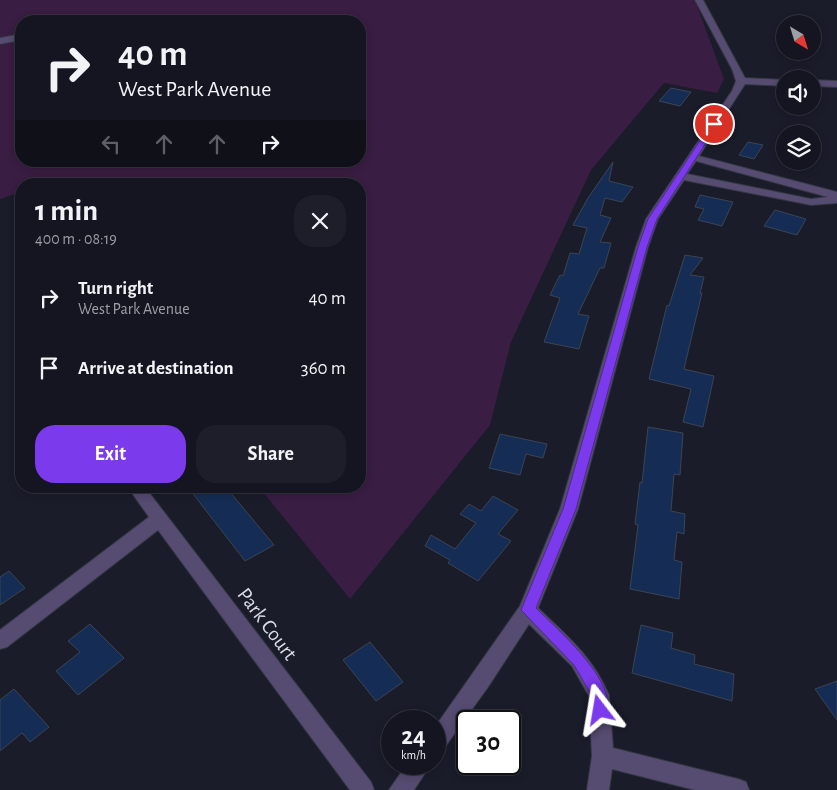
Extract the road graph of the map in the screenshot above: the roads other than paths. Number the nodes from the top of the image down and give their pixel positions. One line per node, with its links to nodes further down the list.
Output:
1 (699, 0): 4 (street)
2 (15, 38): 3 (street)
3 (0, 41)
4 (741, 81): 5 (street); 8 (street)
5 (776, 83)
6 (821, 83): 7 (street)
7 (837, 84)
8 (692, 157): 9 (street); 10 (street)
9 (681, 176): 10 (street); 13 (street)
10 (837, 198)
11 (140, 493): 12 (street, Park Court)
12 (158, 520): 14 (street); 18 (street, Park Court)
13 (528, 610): 15 (street); 16 (street)
14 (0, 641)
15 (446, 729)
16 (603, 756): 20 (street); 21 (street)
17 (412, 775): 19 (street)
18 (363, 790)
19 (400, 790)
20 (598, 790)
21 (738, 790)

